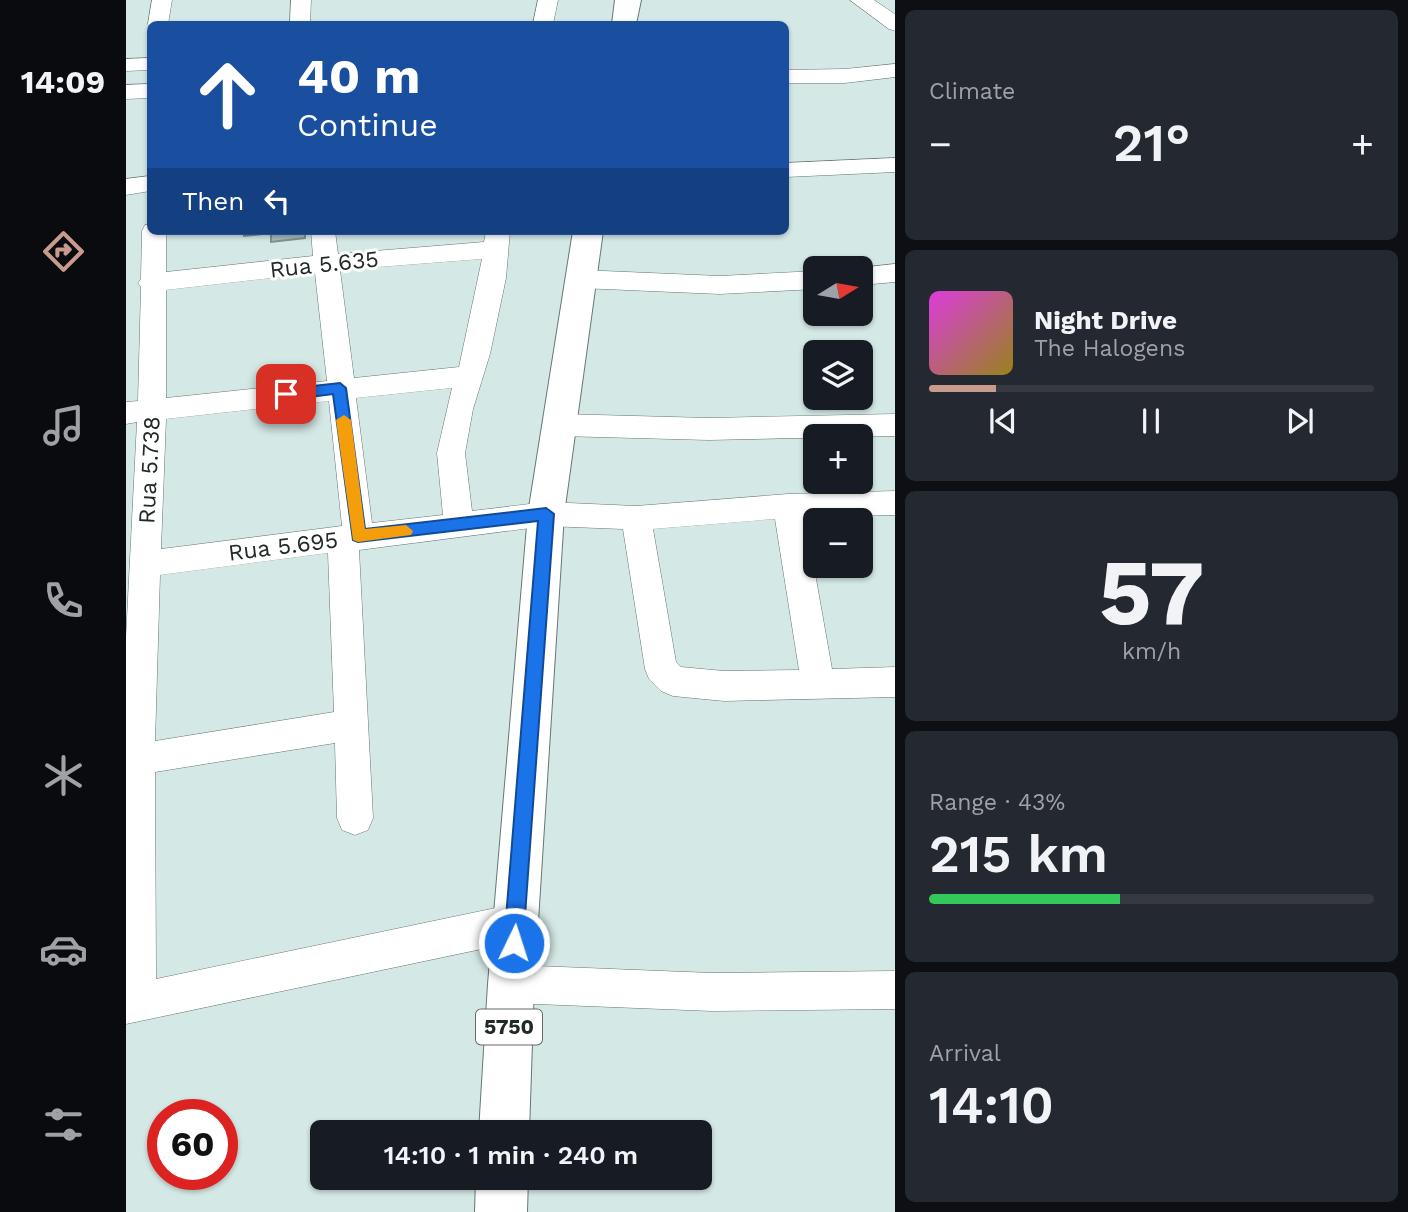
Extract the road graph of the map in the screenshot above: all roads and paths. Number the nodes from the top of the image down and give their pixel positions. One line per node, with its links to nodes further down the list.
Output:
1 (162, 0): 6 (street)
2 (301, 0): 7 (street)
3 (548, 0): 8 (street)
4 (628, 0): 9 (main road)
5 (860, 0): 10 (street)
6 (158, 21)
7 (300, 21)
8 (544, 21)
9 (624, 21)
10 (895, 25)
11 (147, 64): 12 (street)
12 (126, 65)
13 (895, 71): 14 (street)
14 (789, 77)
15 (147, 91): 16 (street)
16 (126, 92)
17 (895, 165): 18 (street)
18 (789, 170)
19 (147, 184): 20 (street)
20 (126, 187)
21 (153, 235): 28 (street, Rua 5.738)
22 (324, 235): 25 (street)
23 (587, 235): 29 (main road, 5750)
24 (497, 240): 25 (street, Rua 5.635); 31 (street)
25 (327, 263): 28 (street, Rua 5.635); 32 (street)
26 (895, 273): 27 (street)
27 (873, 275)
28 (143, 276): 33 (street, Rua 5.738)
29 (580, 279): 30 (street); 34 (main road, 5750)
30 (803, 281)
31 (470, 376): 32 (street); 40 (street)
32 (340, 388): 33 (street); 41 (street)
33 (139, 411): 42 (street, Rua 5.738)
34 (560, 425): 35 (street); 38 (main road, 5750)
35 (895, 425)
36 (895, 503): 37 (street, Rua 5.695)
37 (788, 506): 39 (street, Rua 5.695); 44 (street)
38 (546, 514): 39 (street, Rua 5.695); 40 (street, Rua 5.695); 48 (main road, 5750)
39 (636, 518): 44 (street)
40 (459, 526): 41 (street, Rua 5.695)
41 (350, 537): 42 (street, Rua 5.695); 45 (street)
42 (138, 577): 46 (street, Rua 5.738)
43 (895, 682): 44 (street)
44 (818, 684)
45 (351, 725): 46 (street); 47 (street)
46 (135, 740): 51 (street, Rua 5.738)
47 (355, 818)
48 (518, 923): 49 (main road, 5750); 51 (street); 53 (main road)
49 (511, 984): 50 (street); 52 (main road, 5750)
50 (895, 990)
51 (131, 1004)
52 (505, 1120)
53 (520, 1120)
54 (501, 1190): 56 (main road)
55 (520, 1190): 57 (main road)
56 (500, 1212)
57 (520, 1212)

